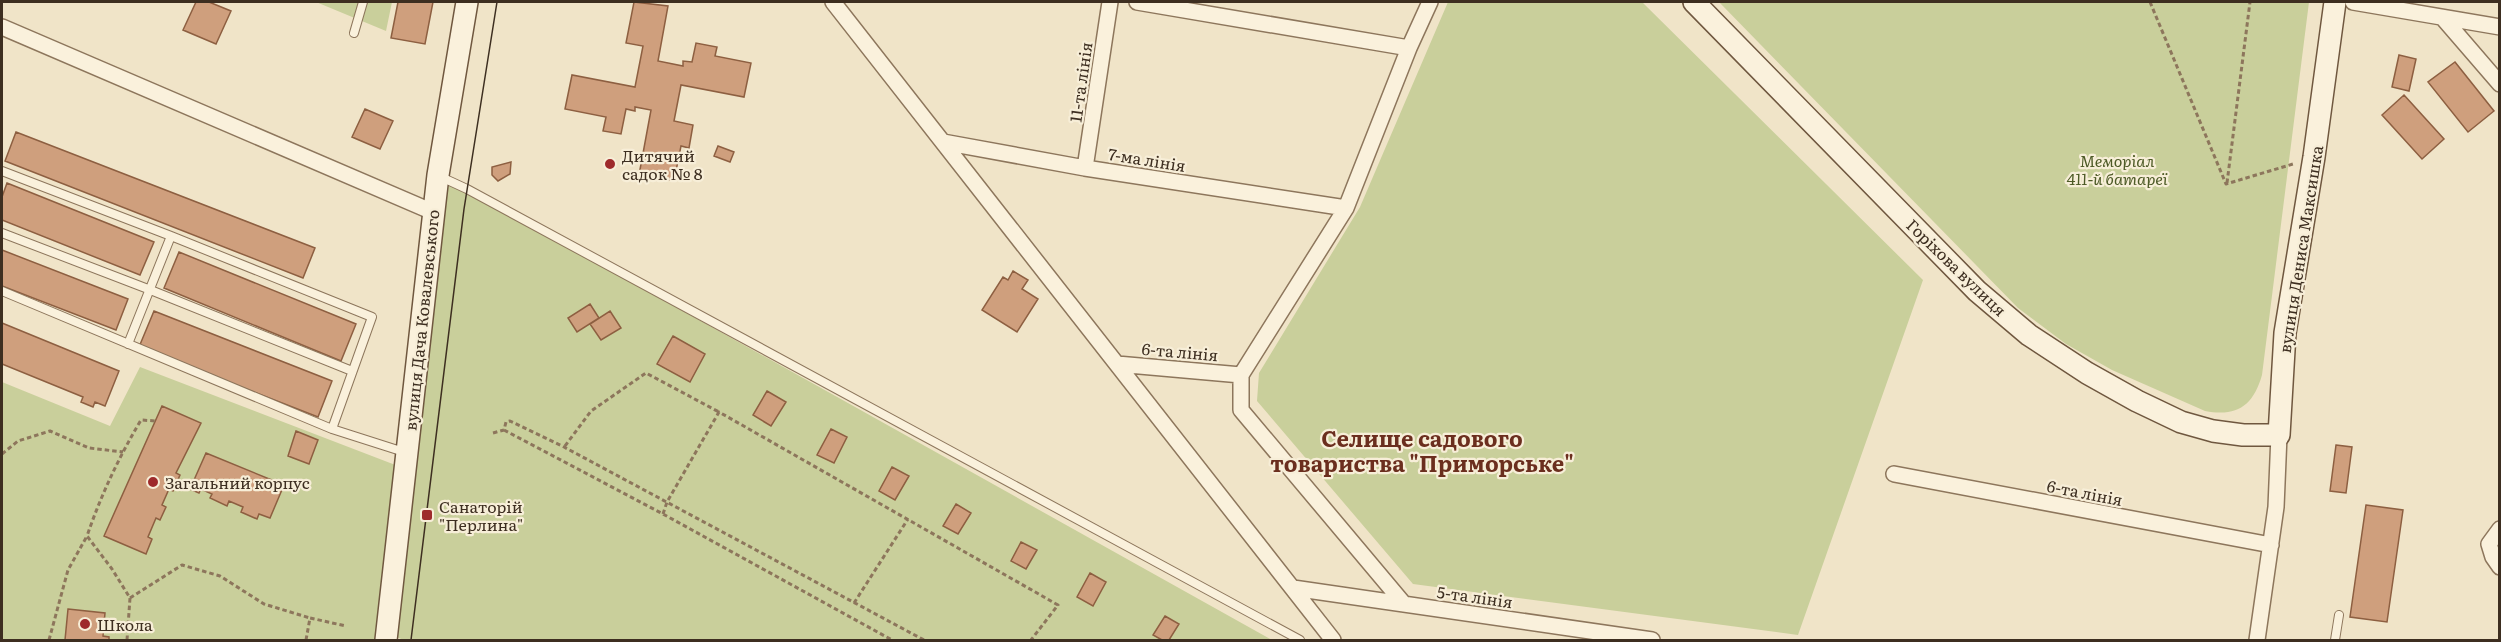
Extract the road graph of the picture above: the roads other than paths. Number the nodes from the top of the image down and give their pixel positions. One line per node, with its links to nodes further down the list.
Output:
1 (363, 2): 13 (lane)
2 (467, 2): 19 (street, вулиця Дача Ковалевського)
3 (833, 2): 16 (street)
4 (1110, 2): 17 (street, 11-та лінія)
5 (1137, 2): 14 (street)
6 (1430, 2): 14 (street)
7 (1694, 2): 31 (street, Горіхова вулиця)
8 (2335, 2): 31 (street, вулиця Дениса Максишка)
9 (2353, 2): 10 (street)
10 (2443, 18): 12 (street); 15 (street)
11 (2, 27): 21 (street)
12 (2499, 27)
13 (354, 33)
14 (1409, 48): 20 (street)
15 (2499, 84)
16 (943, 142): 17 (street, 7-ма лінія); 27 (street)
17 (1085, 168): 20 (street, 7-ма лінія)
18 (2, 171): 23 (lane)
19 (438, 175): 21 (street, вулиця Дача Ковалевського); 41 (lane)
20 (1346, 208): 29 (street)
21 (433, 212): 32 (street, вулиця Дача Ковалевського)
22 (2, 233): 24 (lane)
23 (171, 236): 24 (lane); 28 (lane)
24 (148, 289): 26 (lane); 28 (lane)
25 (2, 291): 26 (lane)
26 (128, 344): 30 (lane)
27 (1117, 364): 29 (street, 6-та лінія); 37 (street)
28 (352, 371): 30 (lane)
29 (1241, 375): 38 (street)
30 (332, 429): 32 (lane)
31 (2279, 435): 35 (street, вулиця Дениса Максишка)
32 (407, 453): 40 (street, вулиця Дача Ковалевського)
33 (1894, 474): 35 (street, 6-та лінія)
34 (2499, 529): 36 (street)
35 (2271, 545): 44 (street, вулиця Дениса Максишка)
36 (2499, 567)
37 (1293, 588): 38 (street, 5-та лінія); 42 (street)
38 (1404, 604): 43 (street, 5-та лінія)
39 (2338, 615): 45 (lane)
40 (386, 640)
41 (1300, 640)
42 (1333, 640)
43 (1652, 640)
44 (2258, 640)
45 (2335, 640)

